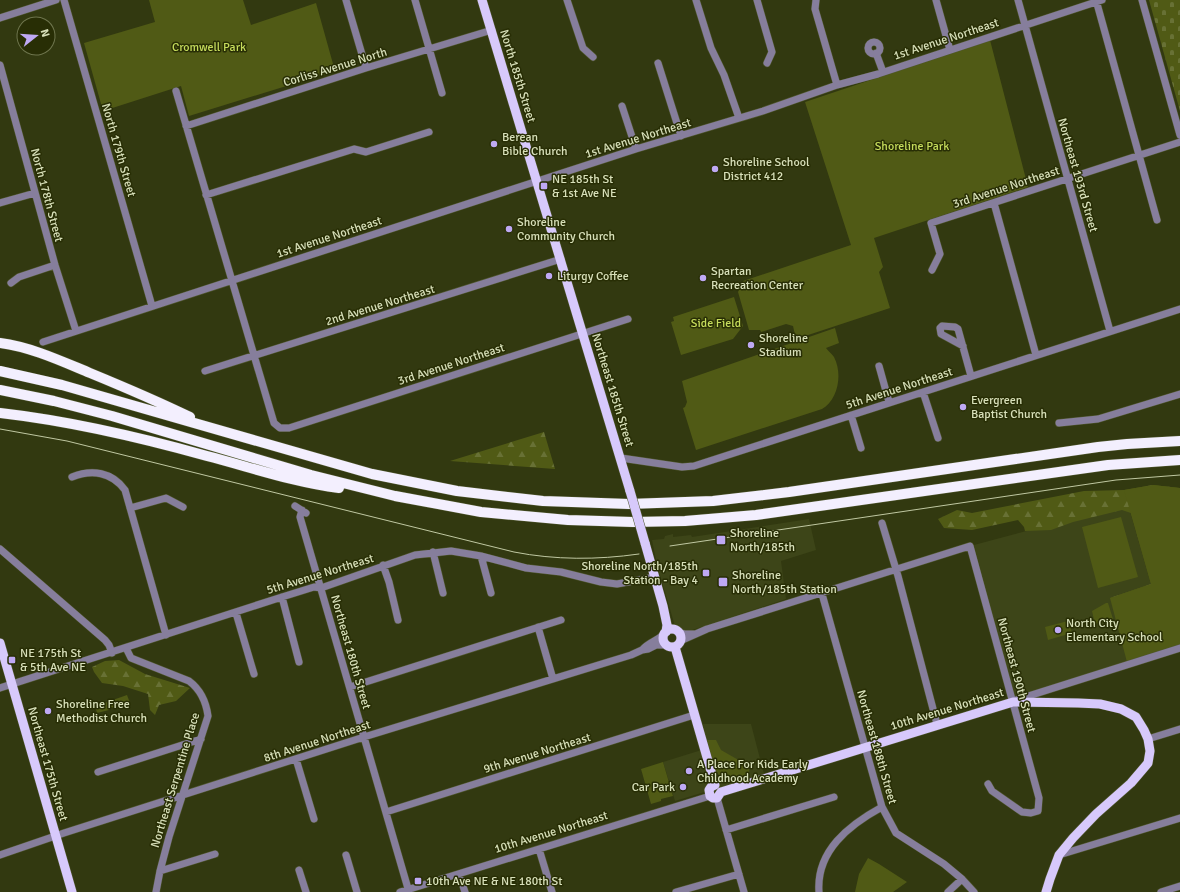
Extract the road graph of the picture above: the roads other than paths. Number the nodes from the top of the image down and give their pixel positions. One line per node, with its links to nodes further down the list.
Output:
1 (56, 0): 14 (street)
2 (64, 0): 50 (street, North 179th Street)
3 (346, 0): 24 (street)
4 (415, 0): 17 (street)
5 (482, 0): 16 (main road, North 185th Street)
6 (696, 0): 30 (street)
7 (757, 0): 22 (street)
8 (816, 0): 26 (street)
9 (936, 0): 18 (street)
10 (1018, 0): 15 (street, Northeast 193rd Street)
11 (1142, 0): 34 (street)
12 (569, 1): 20 (street)
13 (1098, 1): 15 (street, 1st Avenue Northeast); 37 (street)
14 (0, 18)
15 (1025, 25): 18 (street, 1st Avenue Northeast); 38 (street, Northeast 193rd Street)
16 (492, 30): 17 (street, Corliss Avenue North); 39 (main road, North 185th Street)
17 (429, 50): 24 (street, Corliss Avenue North); 28 (street)
18 (950, 50): 25 (street, 1st Avenue Northeast)
19 (876, 54): 25 (street)
20 (593, 57)
21 (658, 63): 33 (street)
22 (767, 63)
23 (0, 65): 40 (street, North 178th Street)
24 (366, 68): 31 (street, Corliss Avenue North)
25 (883, 72): 26 (street, 1st Avenue Northeast)
26 (837, 85): 30 (street, 1st Avenue Northeast)
27 (176, 91): 31 (street)
28 (442, 93)
29 (622, 106): 36 (street)
30 (739, 118): 33 (street, 1st Avenue Northeast)
31 (186, 126): 41 (street)
32 (429, 132): 41 (street)
33 (681, 136): 36 (street, 1st Avenue Northeast)
34 (1180, 136)
35 (1180, 142): 37 (street, 3rd Avenue Northeast)
36 (636, 149): 39 (street, 1st Avenue Northeast)
37 (1140, 155): 38 (street, 3rd Avenue Northeast); 44 (street)
38 (1068, 179): 43 (street, 3rd Avenue Northeast); 54 (street, Northeast 193rd Street)
39 (537, 181): 45 (main road, Northeast 185th Street); 48 (street, 1st Avenue Northeast)
40 (35, 193): 42 (street); 46 (street, North 178th Street)
41 (206, 195): 48 (street)
42 (0, 203)
43 (994, 203): 47 (street, 3rd Avenue Northeast); 59 (street)
44 (1157, 220)
45 (561, 259): 55 (main road, Northeast 185th Street); 60 (street, 2nd Avenue Northeast)
46 (55, 266): 49 (street); 53 (street, North 178th Street)
47 (932, 270)
48 (232, 281): 50 (street, 1st Avenue Northeast); 60 (street)
49 (11, 283)
50 (152, 306): 53 (street, 1st Avenue Northeast)
51 (1180, 309): 54 (street, 5th Avenue Northeast)
52 (628, 319): 55 (street, 3rd Avenue Northeast)
53 (76, 331): 56 (street, 1st Avenue Northeast)
54 (1110, 332): 59 (street, 5th Avenue Northeast)
55 (583, 333): 60 (street, 3rd Avenue Northeast); 76 (main road, Northeast 185th Street)
56 (43, 342)
57 (0, 343): 72 (highway)
58 (962, 346): 64 (street)
59 (1036, 355): 64 (street, 5th Avenue Northeast)
60 (253, 356): 62 (street, 2nd Avenue Northeast)
61 (878, 366): 68 (street)
62 (205, 371)
63 (0, 372): 72 (highway)
64 (971, 376): 66 (street, 5th Avenue Northeast)
65 (0, 390): 79 (highway)
66 (923, 392): 68 (street, 5th Avenue Northeast); 73 (street)
67 (1180, 394): 71 (street)
68 (889, 402): 70 (street, 5th Avenue Northeast)
69 (0, 413): 79 (highway)
70 (851, 415): 75 (street); 76 (street, 5th Avenue Northeast)
71 (1059, 423)
72 (212, 428): 74 (highway)
73 (938, 438)
74 (1180, 441)
75 (861, 448)
76 (621, 458): 90 (main road, Northeast 185th Street, bridge)
77 (1180, 460): 79 (highway)
78 (72, 477): 82 (street)
79 (374, 491)
80 (295, 506): 91 (street, Northeast 180th Street)
81 (183, 507): 82 (street)
82 (130, 508): 104 (street)
83 (882, 523): 89 (street)
84 (970, 546): 89 (street, 8th Avenue Northeast); 117 (street, Northeast 190th Street)
85 (0, 549): 110 (street)
86 (434, 552): 87 (street, 5th Avenue Northeast); 88 (street, 5th Avenue Northeast); 92 (street)
87 (481, 556): 90 (street, 5th Avenue Northeast); 93 (street)
88 (383, 565): 91 (street, 5th Avenue Northeast); 98 (street)
89 (895, 570): 94 (street, 8th Avenue Northeast); 119 (street)
90 (655, 577): 96 (main road, Northeast 185th Street)
91 (321, 588): 95 (street, 5th Avenue Northeast); 116 (street, Northeast 180th Street)
92 (443, 593)
93 (491, 593)
94 (822, 594): 103 (street, 8th Avenue Northeast); 124 (street, Northeast 188th Street)
95 (282, 597): 97 (street, 5th Avenue Northeast); 111 (street)
96 (663, 606): 101 (main road, Northeast 185th Street); 102 (main road, Northeast 185th Street)
97 (236, 612): 104 (street, 5th Avenue Northeast); 112 (street)
98 (398, 620)
99 (561, 620): 100 (street)
100 (538, 627): 113 (street); 116 (street)
101 (677, 631): 102 (main road); 103 (street, 8th Avenue Northeast); 106 (main road)
102 (665, 633): 106 (main road); 109 (street, 8th Avenue Northeast)
103 (696, 634): 106 (street, 8th Avenue Northeast)
104 (166, 635): 107 (street, 5th Avenue Northeast)
105 (0, 643): 114 (main road, Northeast 175th Street)
106 (674, 645): 109 (street, 8th Avenue Northeast); 118 (main road)
107 (126, 648): 110 (street, 5th Avenue Northeast); 122 (street, Northeast Serpentine Place)
108 (1180, 648): 117 (street, 10th Avenue Northeast)
109 (642, 650): 113 (street, 8th Avenue Northeast)
110 (112, 652): 114 (street, 5th Avenue Northeast)
111 (299, 662)
112 (254, 674)
113 (553, 679): 121 (street, 8th Avenue Northeast)
114 (12, 684): 115 (street, 5th Avenue Northeast); 136 (main road, Northeast 175th Street)
115 (0, 688)
116 (350, 688): 121 (street, Northeast 180th Street)
117 (1012, 702): 119 (main road, 10th Avenue Northeast); 123 (main road); 127 (street, Northeast 190th Street)
118 (694, 715): 128 (main road); 132 (street, 9th Avenue Northeast)
119 (938, 724): 124 (main road, 10th Avenue Northeast)
120 (1180, 729): 123 (street)
121 (364, 737): 125 (street, 8th Avenue Northeast); 132 (street, Northeast 180th Street)
122 (201, 739): 126 (street); 129 (street, Northeast Serpentine Place)
123 (1148, 739): 141 (main road)
124 (864, 747): 128 (main road, 10th Avenue Northeast); 131 (street, Northeast 188th Street)
125 (296, 759): 129 (street, 8th Avenue Northeast); 134 (street)
126 (98, 772)
127 (988, 784)
128 (716, 795): 135 (street); 137 (street, 10th Avenue Northeast)
129 (182, 796): 136 (street, 8th Avenue Northeast); 143 (street, Northeast Serpentine Place)
130 (834, 797): 135 (street)
131 (882, 808): 146 (street, Northeast 188th Street); 158 (street)
132 (386, 812): 148 (street, Northeast 180th Street)
133 (1180, 818): 141 (street)
134 (314, 820)
135 (726, 830): 145 (street)
136 (56, 836): 139 (street, 8th Avenue Northeast); 149 (main road, Northeast 175th Street)
137 (539, 849): 144 (street, 10th Avenue Northeast); 155 (street)
138 (215, 854): 143 (street)
139 (0, 855)
140 (346, 855): 152 (street)
141 (1059, 855): 161 (main road)
142 (299, 870): 151 (street)
143 (160, 871): 150 (street, Northeast Serpentine Place)
144 (459, 874): 148 (street, 10th Avenue Northeast); 154 (street)
145 (739, 874): 156 (street); 157 (street)
146 (962, 879): 159 (street); 160 (street, Northeast 188th Street)
147 (1180, 886): 162 (street)
148 (409, 891): 153 (street, 10th Avenue Northeast)
149 (72, 892)
150 (156, 892)
151 (306, 892)
152 (357, 892)
153 (400, 892)
154 (465, 892)
155 (552, 892)
156 (676, 892)
157 (744, 892)
158 (819, 892)
159 (948, 892)
160 (974, 892)
161 (1046, 892)
162 (1160, 892)

